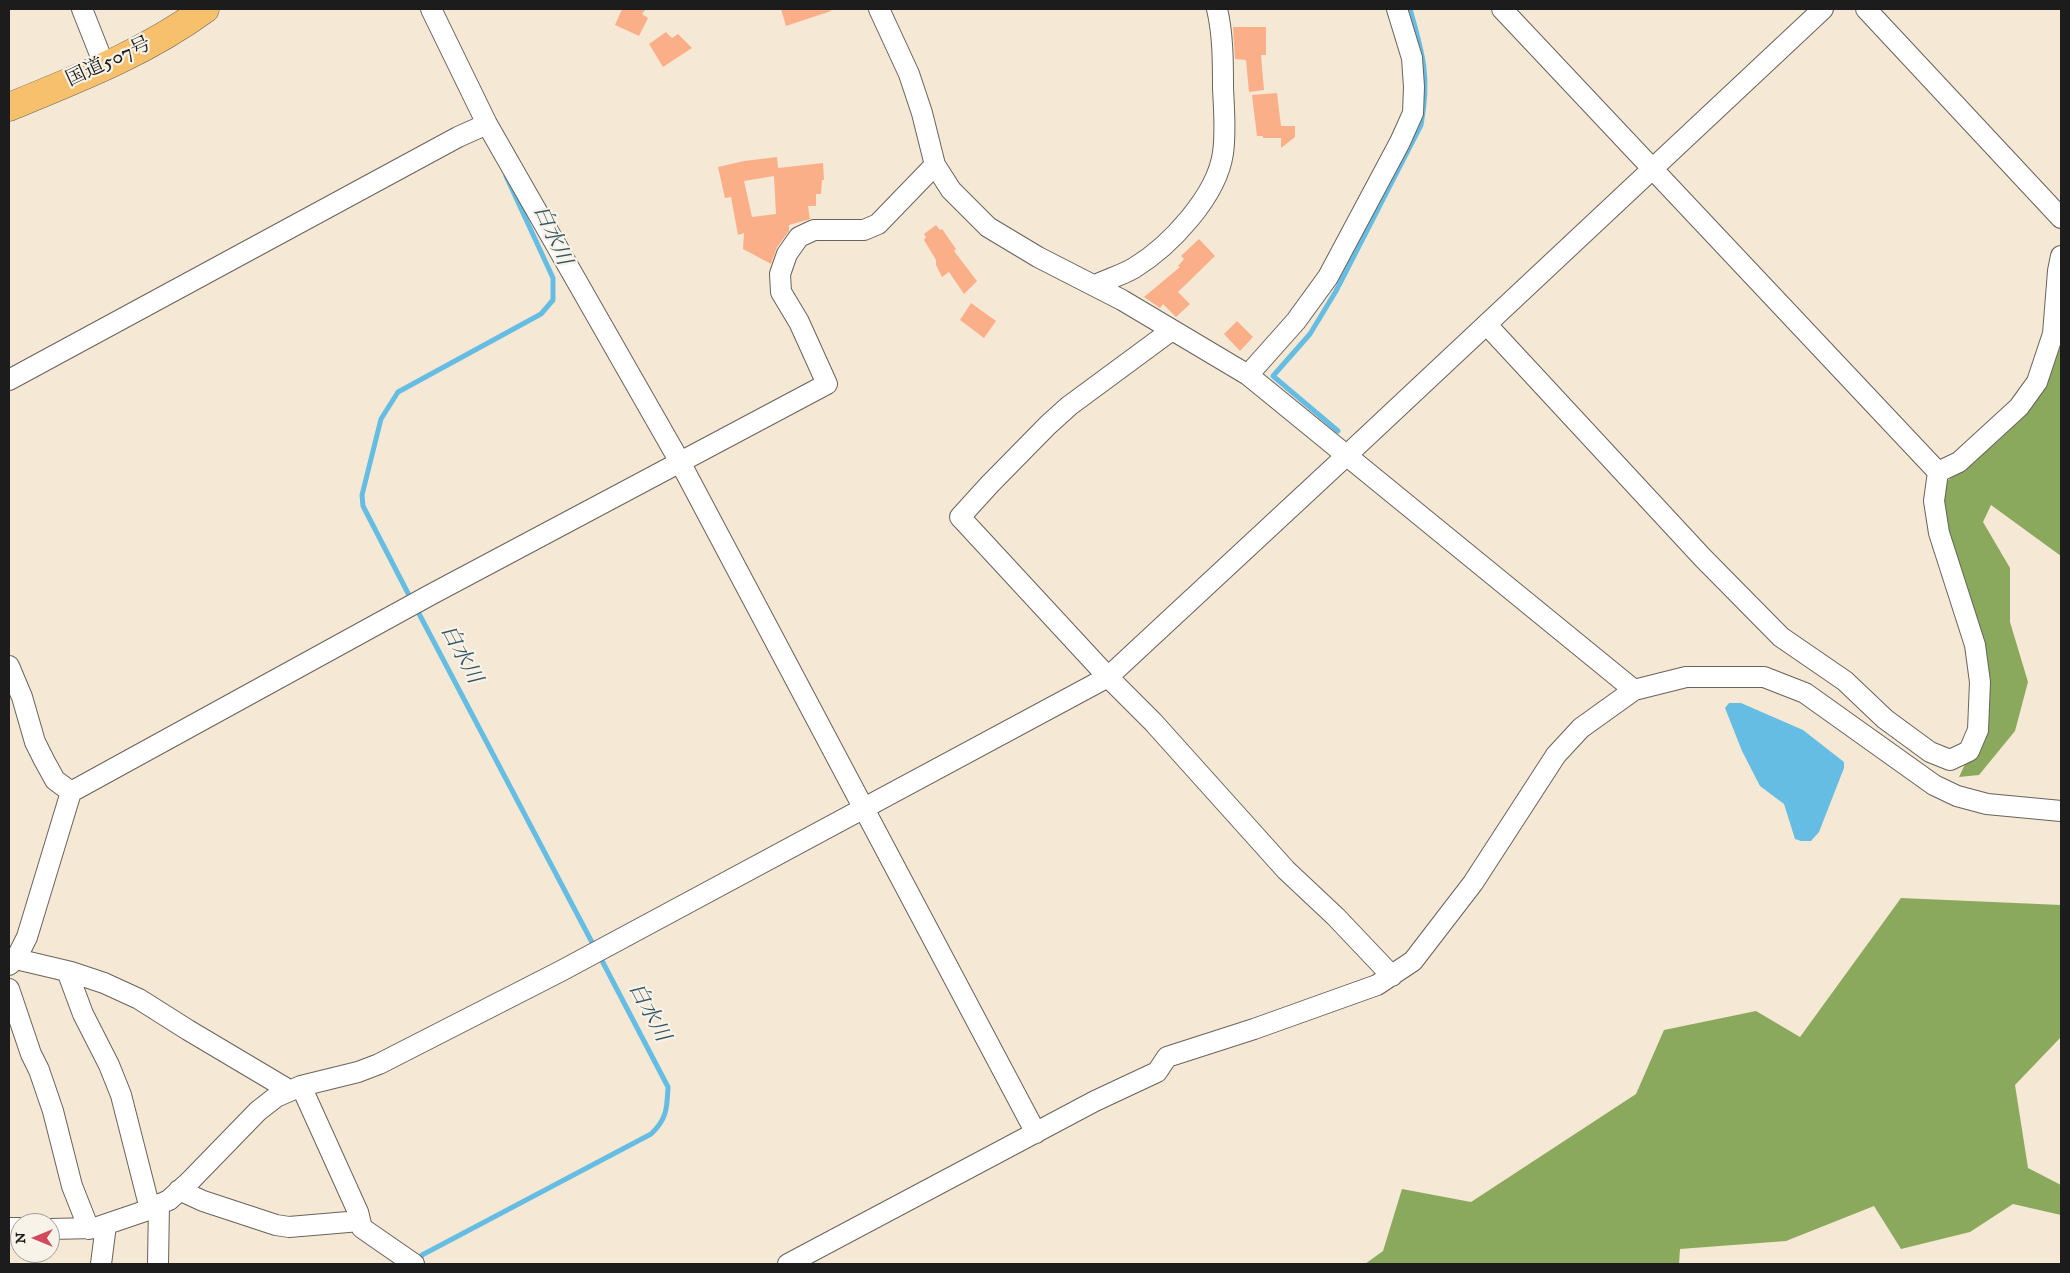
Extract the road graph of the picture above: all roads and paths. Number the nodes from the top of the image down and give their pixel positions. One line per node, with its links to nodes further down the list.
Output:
1 (82, 9): 10 (street)
2 (205, 9): 10 (highway, 国道507号)
3 (431, 9): 12 (street)
4 (879, 9): 13 (street)
5 (1217, 9): 17 (street)
6 (1397, 9): 20 (street)
7 (1502, 9): 14 (street)
8 (1823, 9): 14 (street)
9 (1866, 9): 15 (street)
10 (106, 67): 11 (highway, 国道507号)
11 (9, 107)
12 (487, 124): 21 (street); 23 (street)
13 (935, 165): 17 (street); 23 (street)
14 (1652, 170): 18 (street); 24 (street)
15 (2061, 218)
16 (2061, 256): 24 (street)
17 (1096, 285): 19 (street)
18 (1487, 325): 22 (street); 24 (street)
19 (1172, 330): 20 (street); 26 (street)
20 (1248, 375): 22 (street)
21 (9, 380)
22 (1346, 456): 26 (street); 28 (street)
23 (680, 462): 29 (street); 30 (street)
24 (1938, 472)
25 (9, 666): 27 (street)
26 (1108, 677): 30 (street); 34 (street)
27 (14, 687): 29 (street)
28 (1634, 690): 31 (street); 34 (street)
29 (71, 792): 32 (street)
30 (864, 809): 36 (street); 37 (street)
31 (2061, 811)
32 (12, 962): 33 (street)
33 (67, 971): 36 (street); 39 (street)
34 (1392, 976): 37 (street)
35 (9, 990): 41 (street)
36 (295, 1088): 38 (street); 40 (street)
37 (1036, 1134): 46 (street)
38 (180, 1190): 39 (street); 40 (street)
39 (154, 1207): 41 (street); 45 (street)
40 (360, 1221): 43 (street)
41 (97, 1227): 42 (street); 44 (street)
42 (60, 1229)
43 (407, 1262)
44 (101, 1264)
45 (158, 1264)
46 (788, 1264)

